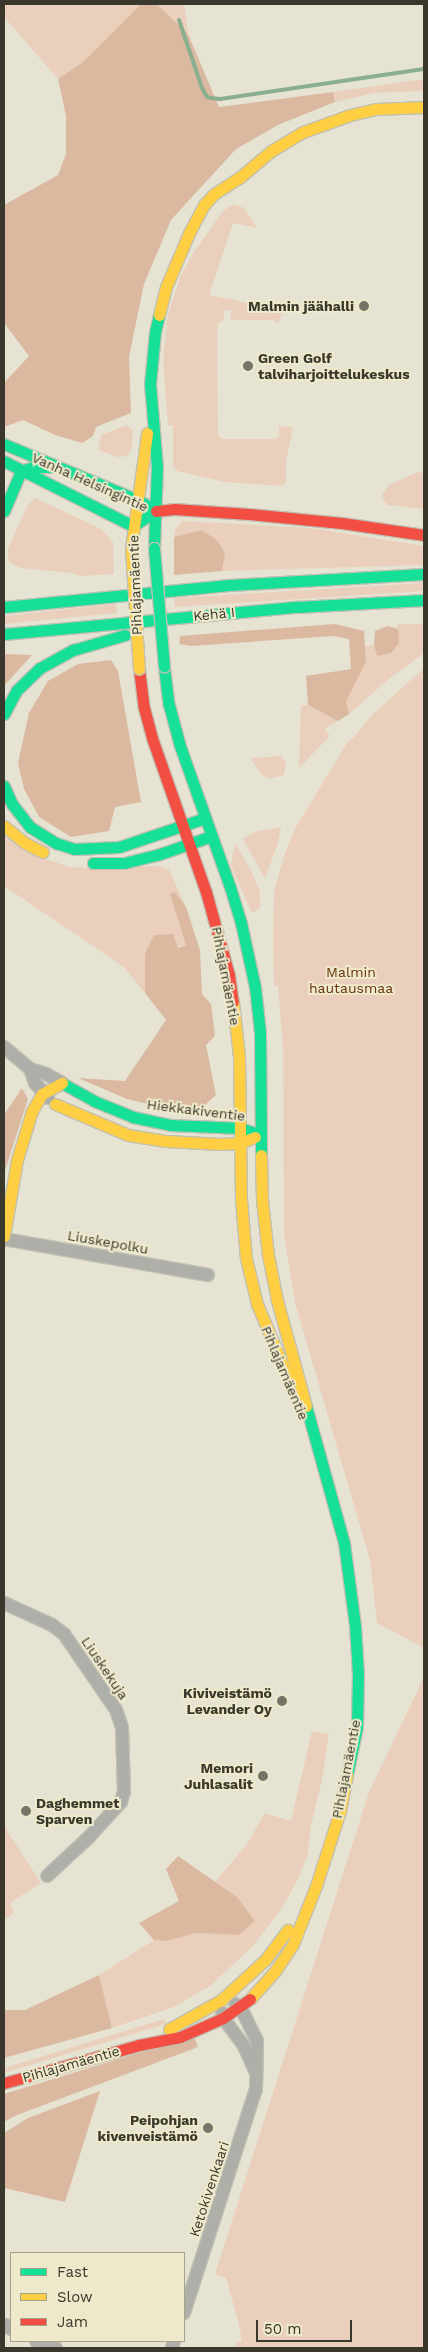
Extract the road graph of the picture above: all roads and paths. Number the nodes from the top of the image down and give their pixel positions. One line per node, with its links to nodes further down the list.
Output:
1 (424, 106): 2 (main road)
2 (239, 178): 3 (main road); 5 (main road)
3 (224, 204)
4 (210, 221): 5 (main road)
5 (177, 263): 6 (main road, Pihlajamäentie)
6 (152, 414): 11 (main road, Pihlajamäentie); 13 (main road, Pihlajamäentie)
7 (4, 444): 9 (main road, Vanha Helsingintie)
8 (4, 461): 10 (main road, Vanha Helsingintie)
9 (57, 467): 10 (main road); 11 (main road, Vanha Helsingintie)
10 (21, 471): 12 (main road); 14 (main road, Vanha Helsingintie)
11 (138, 500): 13 (main road, Vanha Helsingintie); 14 (main road, Pihlajamäentie)
12 (4, 511)
13 (156, 511): 14 (main road, Vanha Helsingintie); 15 (main road); 23 (main road, Pihlajamäentie, bridge)
14 (133, 526): 25 (main road, Pihlajamäentie, bridge)
15 (424, 535)
16 (424, 574): 18 (main road, Kehä I)
17 (424, 600): 19 (main road, Kehä I)
18 (4, 607)
19 (232, 612): 20 (main road, Kehä I); 21 (main road)
20 (4, 634)
21 (4, 714)
22 (4, 786): 25 (main road)
23 (206, 818): 25 (main road); 26 (main road, Pihlajamäentie)
24 (4, 826): 28 (main road)
25 (182, 826): 27 (main road, Pihlajamäentie)
26 (212, 836): 27 (main road); 37 (main road, Pihlajamäentie)
27 (189, 843): 29 (main road); 36 (main road, Pihlajamäentie)
28 (54, 857)
29 (82, 862)
30 (4, 1047): 31 (street, Hiekkakiventie)
31 (30, 1069): 32 (street, Hiekkakiventie); 33 (street, Hiekkakiventie)
32 (62, 1083): 33 (main road); 34 (main road); 36 (main road, Hiekkakiventie)
33 (42, 1094): 34 (street, Hiekkakiventie); 35 (main road)
34 (55, 1104): 35 (main road); 38 (main road, Hiekkakiventie)
35 (30, 1124): 39 (main road)
36 (240, 1128): 37 (main road, Hiekkakiventie); 38 (main road, Pihlajamäentie)
37 (261, 1135): 38 (main road, Hiekkakiventie); 41 (main road, Pihlajamäentie)
38 (240, 1143): 41 (main road, Pihlajamäentie)
39 (4, 1238): 40 (street, Liuskepolku)
40 (208, 1274)
41 (318, 1451): 44 (main road, Pihlajamäentie)
42 (4, 1603): 43 (street, Liuskekuja)
43 (47, 1876)
44 (306, 1907): 45 (main road, Pihlajamäentie); 46 (main road, Pihlajamäentie)
45 (222, 2000): 46 (street); 47 (street); 48 (main road, Pihlajamäentie)
46 (240, 2006): 47 (main road, Pihlajamäentie); 49 (street, Ketokivenkaari)
47 (222, 2018): 48 (main road, Pihlajamäentie); 49 (street, Ketokivenkaari)
48 (139, 2046): 50 (main road, Pihlajamäentie)
49 (256, 2073): 51 (street, Ketokivenkaari)
50 (4, 2084)
51 (185, 2310)
52 (39, 2342): 53 (street)
53 (56, 2348)

